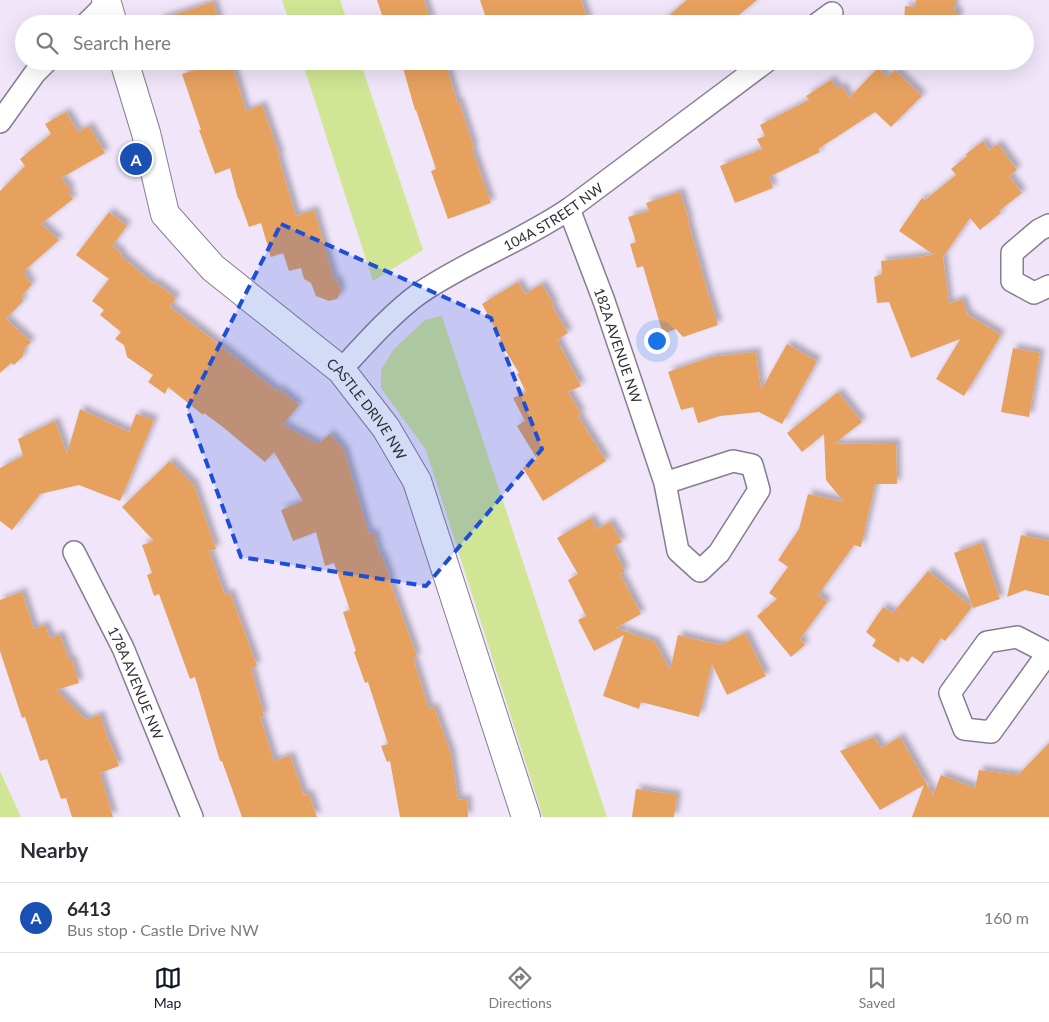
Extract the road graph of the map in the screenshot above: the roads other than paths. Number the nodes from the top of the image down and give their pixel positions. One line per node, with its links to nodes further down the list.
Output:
1 (38, 70): 4 (street)
2 (127, 70): 8 (street, CASTLE DRIVE NW)
3 (755, 70): 5 (street, 104A STREET NW)
4 (0, 122)
5 (569, 209): 8 (street, 104A STREET NW); 9 (street, 182A AVENUE NW)
6 (1049, 225): 7 (street)
7 (1049, 286)
8 (341, 370): 13 (street, CASTLE DRIVE NW)
9 (665, 483): 9 (street, 182A AVENUE NW)
10 (74, 552): 12 (street, 178A AVENUE NW)
11 (1049, 653): 11 (street)
12 (192, 817)
13 (526, 817)

